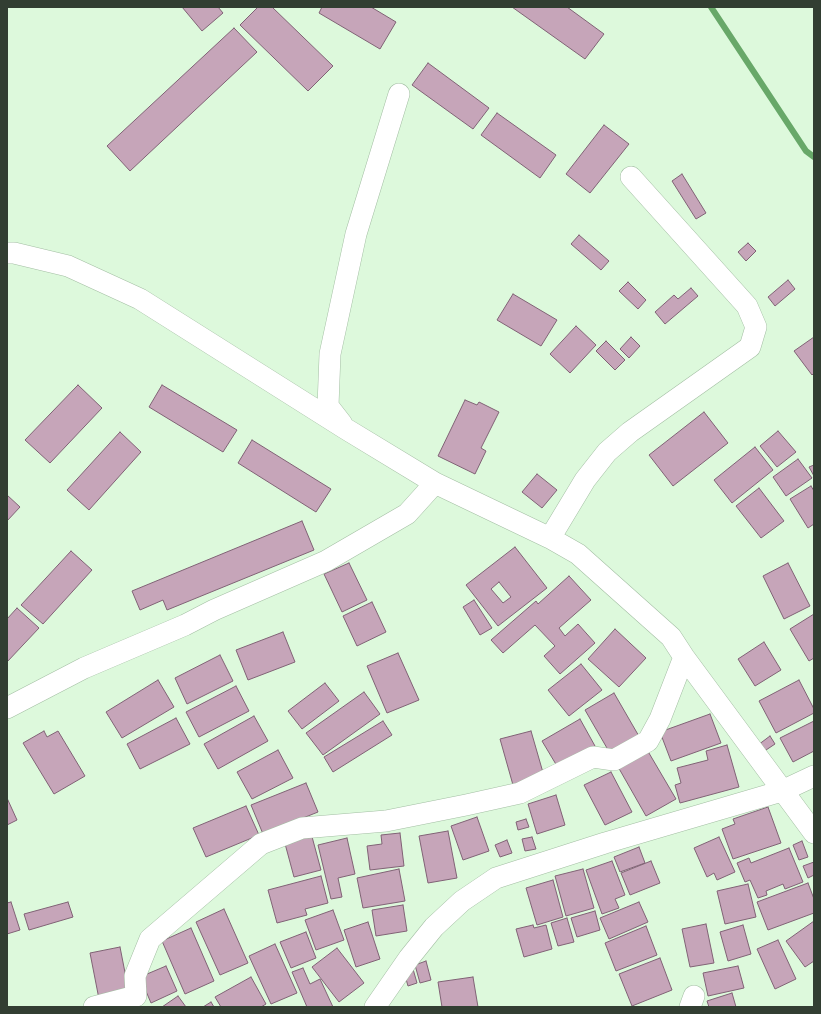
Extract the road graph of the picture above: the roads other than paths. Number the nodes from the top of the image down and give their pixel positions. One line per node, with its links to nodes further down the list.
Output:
1 (398, 94): 4 (street)
2 (631, 177): 6 (street)
3 (7, 253): 4 (street)
4 (346, 429): 5 (street)
5 (435, 483): 6 (street); 8 (street)
6 (550, 538): 7 (street)
7 (684, 657): 10 (street); 12 (street)
8 (7, 708)
9 (814, 776): 10 (street)
10 (782, 790): 11 (street); 13 (street)
11 (814, 834)
12 (94, 1007)
13 (376, 1007)

